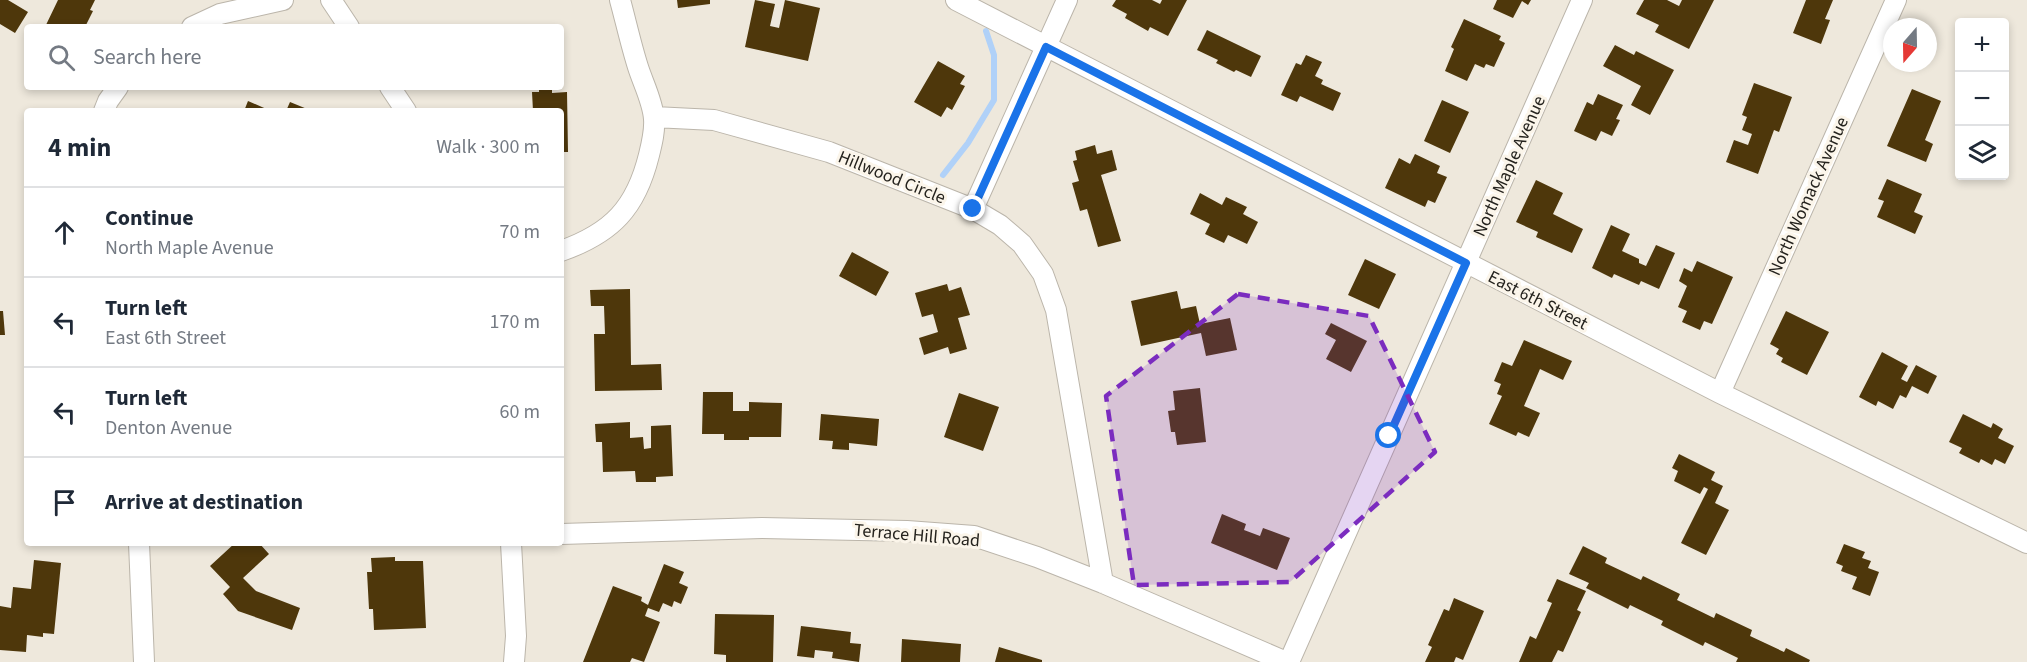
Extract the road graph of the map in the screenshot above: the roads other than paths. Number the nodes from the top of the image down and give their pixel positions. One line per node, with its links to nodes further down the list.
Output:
1 (283, 0): 8 (street)
2 (331, 0): 9 (street)
3 (620, 0): 15 (street)
4 (956, 0): 10 (street, East 6th Street)
5 (1067, 0): 10 (street)
6 (1582, 0): 18 (street, North Maple Avenue)
7 (1896, 0): 19 (street, North Womack Avenue)
8 (198, 24)
9 (347, 24)
10 (1046, 47): 16 (street); 18 (street, East 6th Street)
11 (116, 90): 13 (street)
12 (392, 90): 14 (street)
13 (105, 108)
14 (404, 108)
15 (654, 117): 16 (street, Hillwood Circle); 17 (street)
16 (973, 209): 24 (street, Hillwood Circle)
17 (564, 250)
18 (1466, 263): 19 (street, East 6th Street); 27 (street, North Maple Avenue)
19 (1720, 393): 21 (street, East 6th Street)
20 (564, 534): 24 (street, Terrace Hill Road)
21 (2027, 543)
22 (140, 546): 25 (street)
23 (511, 546): 26 (street)
24 (1103, 582): 27 (street, Terrace Hill Road)
25 (144, 662)
26 (514, 662)
27 (1288, 662)

